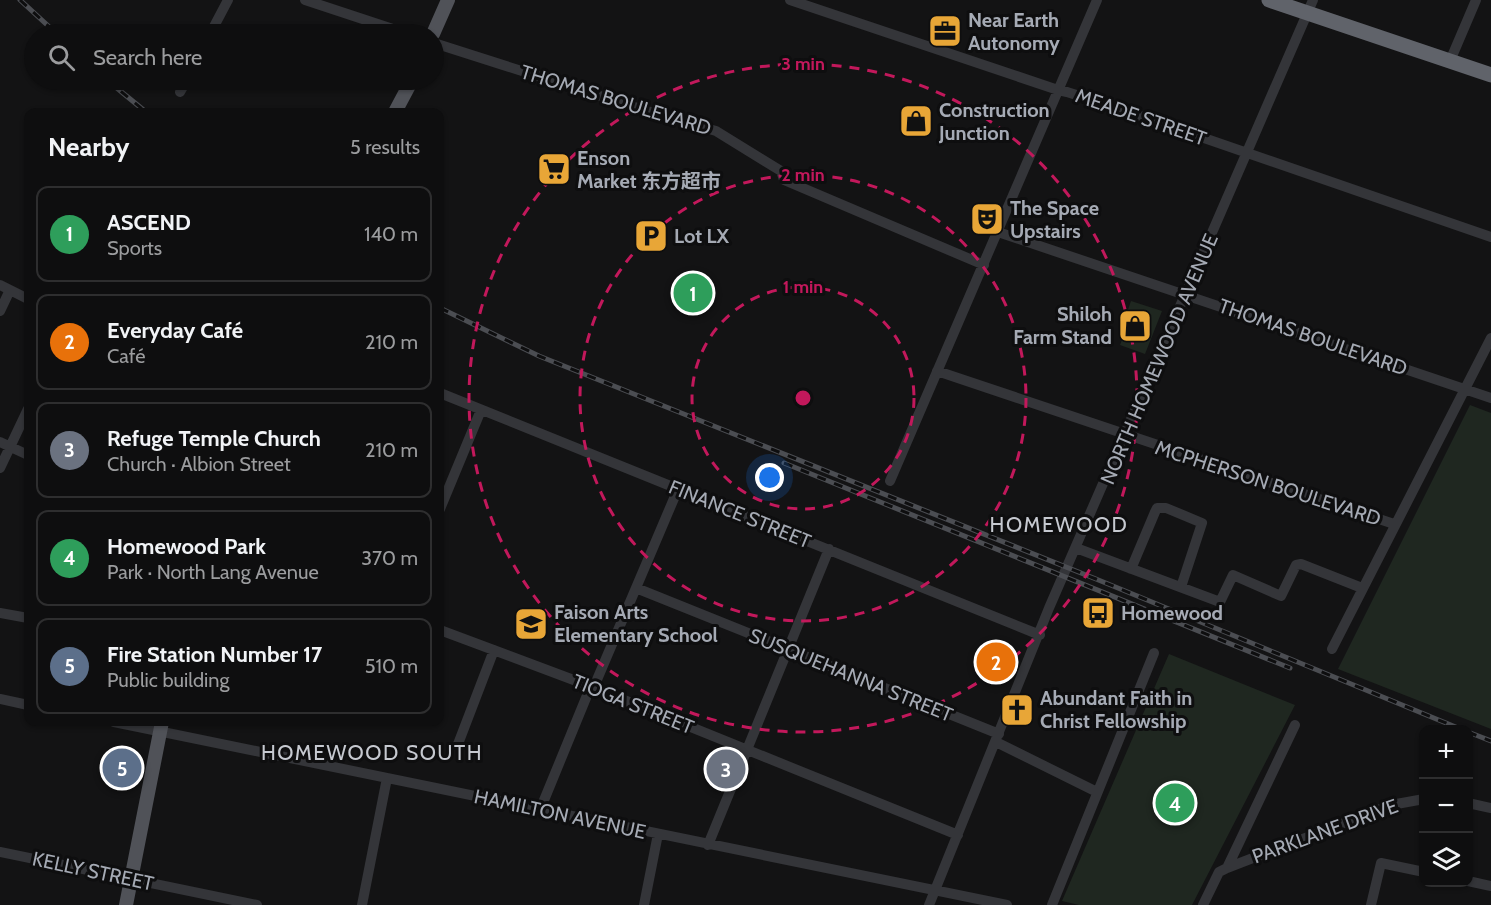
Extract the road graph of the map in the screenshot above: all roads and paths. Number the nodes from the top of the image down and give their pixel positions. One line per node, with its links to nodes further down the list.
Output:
1 (228, 0): 9 (street)
2 (305, 0): 10 (street)
3 (448, 0): 11 (main road)
4 (790, 0): 16 (street, MEADE STREET)
5 (1097, 0): 16 (street)
6 (1269, 0): 8 (highway)
7 (1476, 0): 13 (street)
8 (1310, 6): 13 (highway); 18 (street, NORTH HOMEWOOD AVENUE)
9 (215, 24)
10 (378, 24)
11 (437, 24)
12 (444, 46): 21 (street, THOMAS BOULEVARD)
13 (1450, 61): 14 (highway)
14 (1491, 75)
15 (407, 90): 17 (main road)
16 (1058, 90): 18 (street, MEADE STREET); 19 (street)
17 (398, 108)
18 (1248, 153): 20 (street, MEADE STREET); 23 (street, NORTH HOMEWOOD AVENUE)
19 (998, 232): 21 (street); 23 (street, THOMAS BOULEVARD)
20 (1491, 237)
21 (984, 265): 27 (street)
22 (5, 287): 24 (street); 25 (street)
23 (1186, 295): 28 (street, THOMAS BOULEVARD); 33 (street, NORTH HOMEWOOD AVENUE)
24 (24, 297)
25 (0, 311)
26 (1491, 338): 28 (street)
27 (937, 371): 33 (street, MCPHERSON BOULEVARD); 37 (street)
28 (1466, 389): 30 (street, THOMAS BOULEVARD); 40 (street)
29 (444, 395): 31 (street, FINANCE STREET)
30 (1491, 398)
31 (482, 410): 38 (street, FINANCE STREET); 39 (street)
32 (24, 416): 34 (street)
33 (1126, 436): 40 (street, MCPHERSON BOULEVARD); 41 (street, NORTH HOMEWOOD AVENUE)
34 (5, 444): 35 (street); 36 (street)
35 (24, 453)
36 (0, 468)
37 (890, 481)
38 (678, 489): 42 (street, FINANCE STREET); 44 (street)
39 (444, 500)
40 (1394, 524): 46 (street)
41 (1076, 548): 43 (street); 50 (street, NORTH HOMEWOOD AVENUE)
42 (829, 549): 50 (street, FINANCE STREET); 53 (street)
43 (1131, 569): 45 (street); 45 (street)
44 (636, 588): 53 (street, SUSQUEHANNA STREET); 55 (street)
45 (1181, 588): 46 (street)
46 (1362, 588): 51 (street)
47 (0, 613): 48 (street)
48 (24, 617)
49 (444, 631): 52 (street, TIOGA STREET)
50 (1040, 634): 60 (street, NORTH HOMEWOOD AVENUE)
51 (1332, 649)
52 (494, 650): 55 (street, TIOGA STREET); 61 (street)
53 (788, 650): 60 (street, SUSQUEHANNA STREET); 62 (street)
54 (1154, 653): 64 (street)
55 (592, 687): 62 (street, TIOGA STREET); 68 (street)
56 (0, 699): 57 (street)
57 (24, 704)
58 (1295, 725): 73 (street)
59 (161, 726): 63 (street, HAMILTON AVENUE); 75 (main road)
60 (998, 738): 64 (street, SUSQUEHANNA STREET); 70 (street, NORTH HOMEWOOD AVENUE)
61 (458, 744)
62 (747, 750): 70 (street, TIOGA STREET); 71 (street)
63 (387, 778): 68 (street, HAMILTON AVENUE); 81 (street)
64 (1098, 792): 85 (street)
65 (1419, 799): 73 (street, PARKLANE DRIVE)
66 (1473, 804): 67 (street)
67 (1491, 808)
68 (540, 810): 69 (street, HAMILTON AVENUE)
69 (658, 834): 71 (street, HAMILTON AVENUE); 82 (street)
70 (958, 835): 78 (street, NORTH HOMEWOOD AVENUE)
71 (708, 844): 78 (street, HAMILTON AVENUE)
72 (0, 852): 75 (street, KELLY STREET)
73 (1227, 868): 86 (street)
74 (1419, 871): 87 (street)
75 (132, 879): 79 (main road); 80 (street, KELLY STREET)
76 (1473, 882): 77 (street)
77 (1491, 886)
78 (936, 891): 83 (street, NORTH HOMEWOOD AVENUE); 84 (street, HAMILTON AVENUE)
79 (126, 905)
80 (257, 905)
81 (362, 905)
82 (644, 905)
83 (929, 905)
84 (1007, 905)
85 (1052, 905)
86 (1203, 905)
87 (1371, 905)

